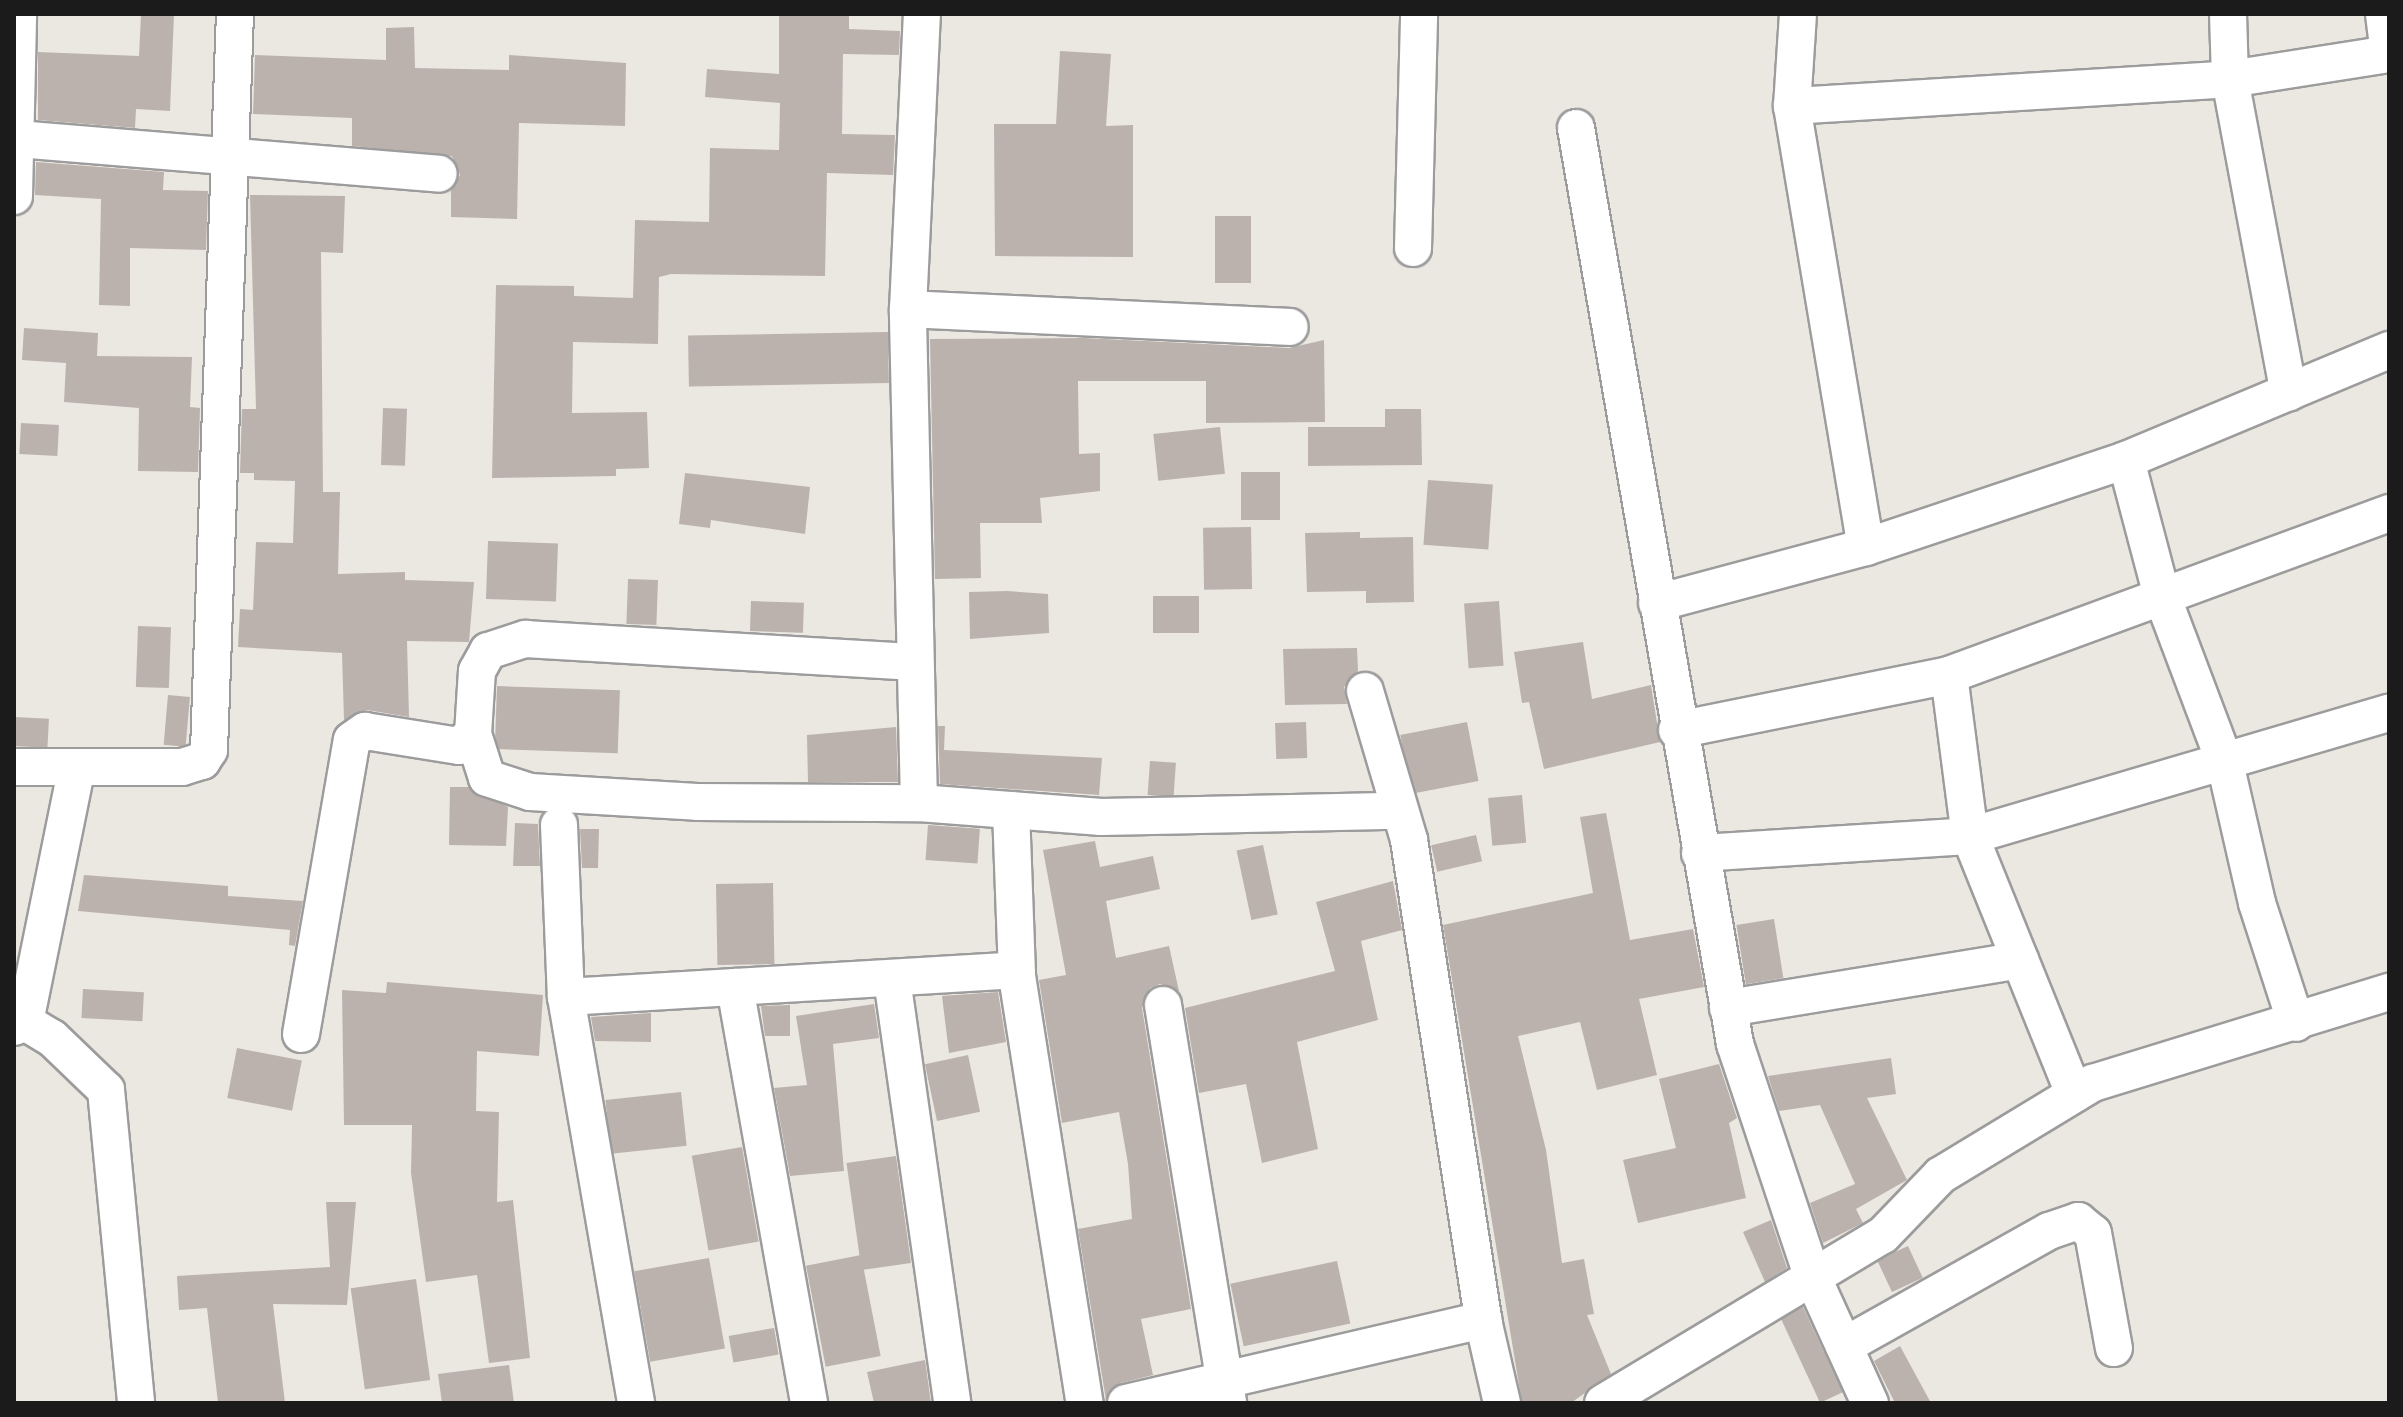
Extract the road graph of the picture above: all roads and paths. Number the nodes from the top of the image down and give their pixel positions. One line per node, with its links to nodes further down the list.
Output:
1 (18, 14): 12 (street)
2 (235, 14): 13 (street)
3 (922, 14): 17 (street)
4 (1419, 14): 16 (street)
5 (1798, 14): 10 (street)
6 (2228, 14): 9 (street)
7 (2384, 14): 8 (street)
8 (2389, 54): 9 (street)
9 (2230, 79): 10 (street); 20 (street)
10 (1792, 106): 23 (street)
11 (1576, 128): 25 (street)
12 (17, 139): 13 (street); 15 (street)
13 (230, 154): 14 (street); 34 (street)
14 (439, 174)
15 (14, 196)
16 (1413, 248)
17 (908, 309): 18 (street); 26 (street)
18 (1290, 327)
19 (2389, 350): 20 (street)
20 (2289, 393): 21 (street)
21 (2126, 460): 23 (street); 24 (street)
22 (2389, 513): 24 (street)
23 (1866, 547): 25 (street)
24 (2162, 596): 27 (street); 32 (street)
25 (1657, 603): 30 (street)
26 (914, 662): 31 (street); 35 (street)
27 (1949, 675): 30 (street); 39 (street)
28 (1365, 691): 37 (street)
29 (2389, 713): 32 (street)
30 (1677, 730): 40 (street)
31 (473, 734): 35 (street); 51 (street)
32 (2225, 763): 39 (street); 49 (street)
33 (14, 767): 34 (street)
34 (76, 771): 50 (street)
35 (919, 803): 36 (street)
36 (1011, 810): 37 (street); 42 (street)
37 (1396, 811): 54 (street)
38 (559, 825): 46 (street)
39 (1970, 836): 40 (street); 41 (street)
40 (1700, 853): 48 (street)
41 (2020, 960): 48 (street); 52 (street)
42 (1017, 976): 43 (street); 62 (street)
43 (892, 979): 44 (street); 61 (street)
44 (735, 987): 46 (street); 60 (street)
45 (2389, 992): 49 (street)
46 (566, 997): 59 (street)
47 (1163, 1005): 57 (street)
48 (1728, 1008): 53 (street)
49 (2296, 1023): 52 (street)
50 (19, 1025): 58 (street)
51 (301, 1034)
52 (2074, 1094): 53 (street)
53 (1812, 1276): 55 (street); 65 (street)
54 (1483, 1320): 57 (street); 64 (street)
55 (1844, 1346): 56 (street); 66 (street)
56 (2114, 1348)
57 (1225, 1391): 63 (street)
58 (136, 1403)
59 (636, 1403)
60 (809, 1403)
61 (952, 1403)
62 (1085, 1403)
63 (1126, 1403)
64 (1502, 1403)
65 (1603, 1403)
66 (1870, 1403)

